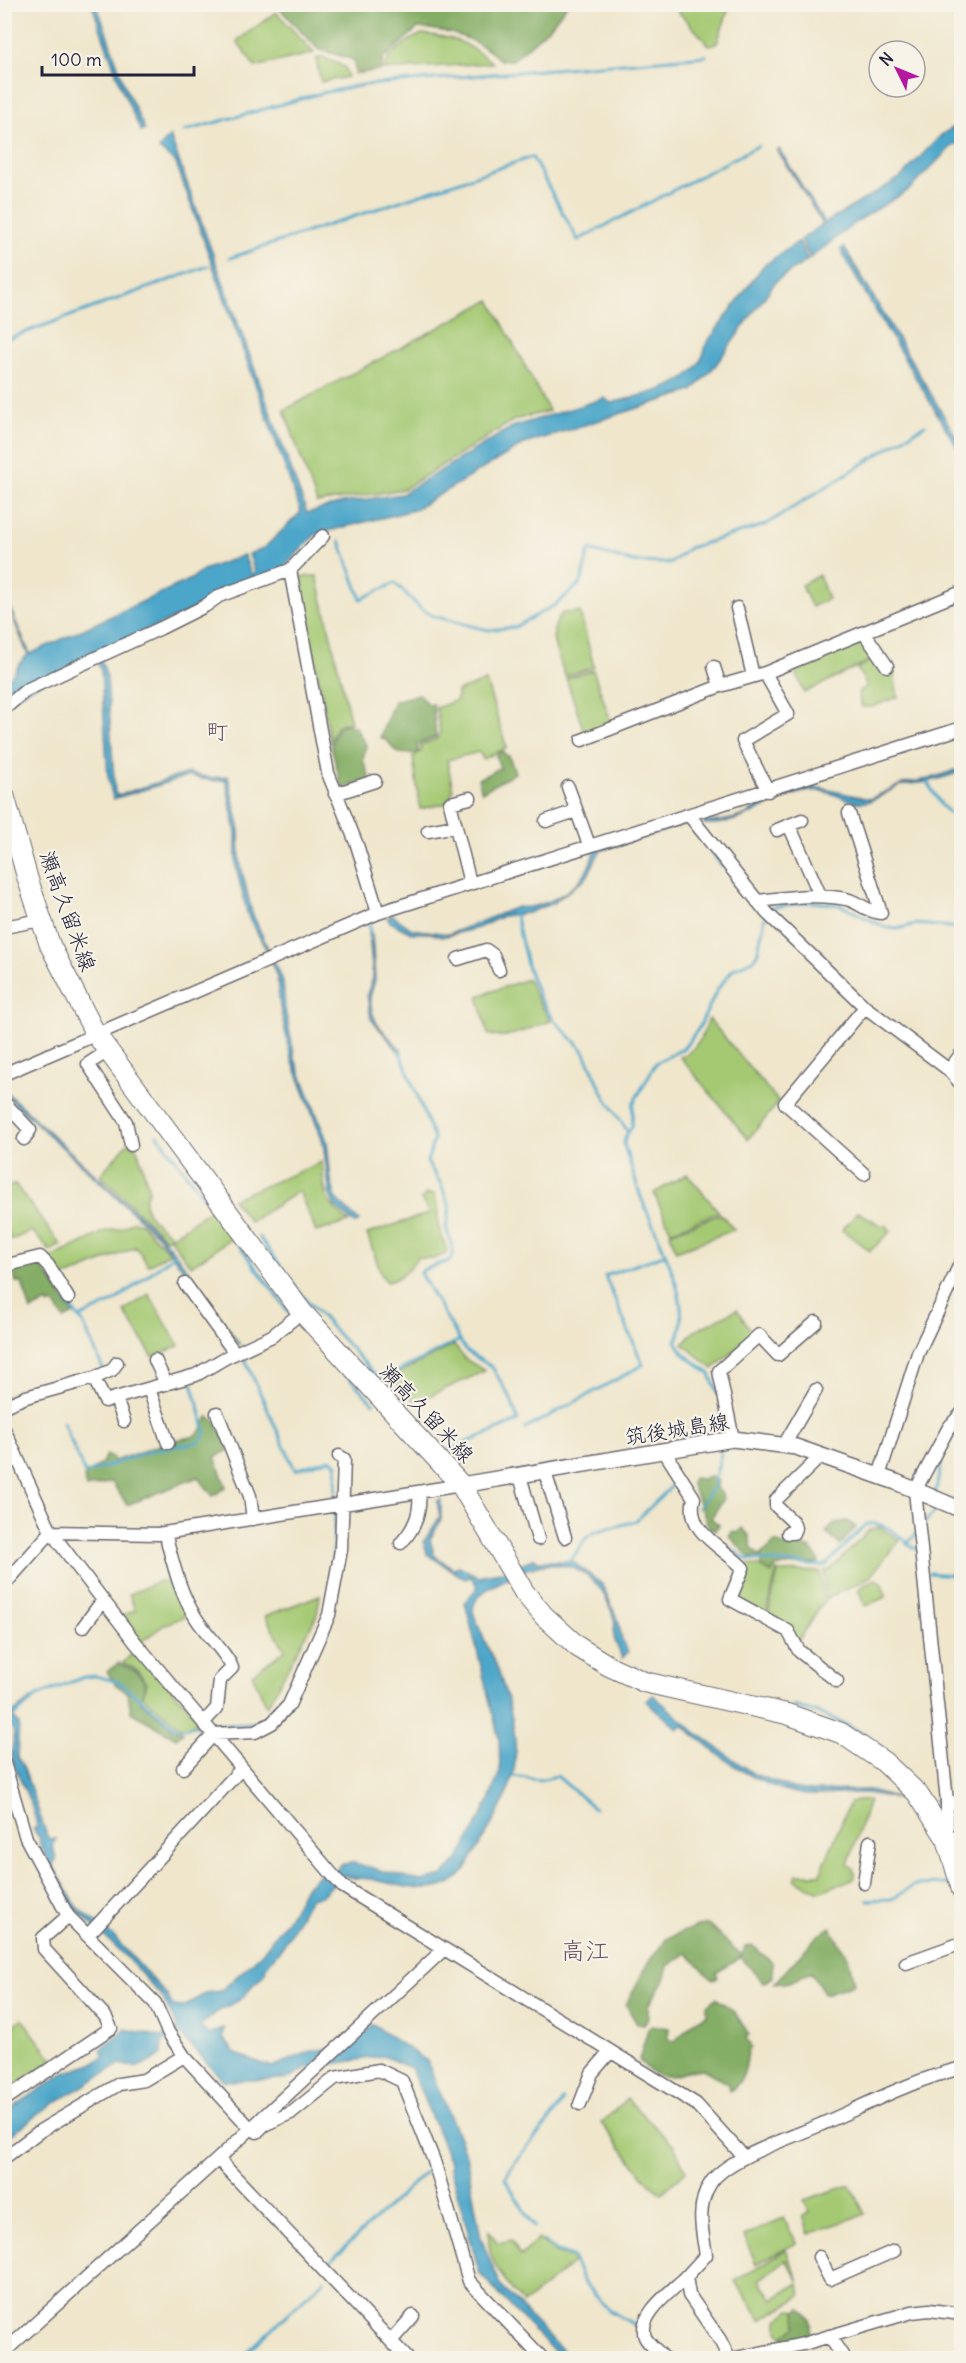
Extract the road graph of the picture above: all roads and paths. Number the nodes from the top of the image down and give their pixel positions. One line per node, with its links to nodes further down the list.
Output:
1 (323, 536): 2 (street)
2 (290, 570): 10 (street); 14 (street)
3 (962, 592): 5 (street)
4 (737, 608): 8 (street)
5 (865, 634): 6 (street); 8 (street)
6 (887, 666)
7 (714, 667): 9 (street)
8 (759, 674): 9 (street); 17 (street)
9 (720, 686): 12 (street)
10 (4, 709)
11 (962, 728): 17 (street)
12 (582, 740)
13 (315, 760): 14 (street)
14 (328, 771): 18 (street)
15 (375, 781): 18 (street)
16 (568, 788): 21 (street)
17 (768, 790): 23 (street)
18 (335, 794): 32 (street)
19 (4, 795): 33 (main road, 瀬高久留米線)
20 (470, 798): 26 (street)
21 (576, 811): 25 (street); 28 (street)
22 (849, 813): 30 (street)
23 (689, 815): 28 (street); 31 (street)
24 (802, 820): 30 (street)
25 (546, 821)
26 (456, 826): 27 (street); 29 (street)
27 (428, 831)
28 (589, 845): 29 (street)
29 (470, 883): 32 (street)
30 (820, 895): 31 (street)
31 (757, 901): 37 (street)
32 (378, 913): 38 (street)
33 (41, 920): 34 (street); 38 (main road, 瀬高久留米線)
34 (4, 927)
35 (458, 959): 36 (street)
36 (499, 970)
37 (865, 1008): 41 (street); 47 (street)
38 (95, 1033): 39 (main road, 瀬高久留米線); 42 (street)
39 (108, 1051): 46 (street); 52 (main road, 瀬高久留米線)
40 (962, 1053): 41 (street)
41 (949, 1070): 43 (street)
42 (4, 1074)
43 (962, 1085)
44 (4, 1102): 45 (street)
45 (24, 1139)
46 (131, 1145)
47 (864, 1174)
48 (962, 1260): 75 (street)
49 (4, 1266): 51 (street)
50 (185, 1284): 54 (street)
51 (68, 1298)
52 (302, 1312): 54 (street); 76 (main road, 瀬高久留米線)
53 (816, 1322): 67 (street)
54 (235, 1353): 58 (street)
55 (155, 1360): 58 (street)
56 (117, 1363): 57 (street)
57 (94, 1378): 61 (street); 62 (street)
58 (166, 1384): 59 (street)
59 (149, 1389): 61 (street); 68 (street)
60 (816, 1390): 69 (street)
61 (116, 1399): 65 (street)
62 (4, 1406)
63 (217, 1413): 81 (street)
64 (962, 1413): 77 (street)
65 (124, 1421)
66 (4, 1429): 82 (street)
67 (733, 1439): 69 (street, 筑後城島線); 70 (street, 筑後城島線)
68 (168, 1443)
69 (784, 1445): 71 (street, 筑後城島線)
70 (664, 1451): 73 (street, 筑後城島線); 91 (street)
71 (822, 1455): 75 (street, 筑後城島線); 84 (street)
72 (339, 1456): 79 (street)
73 (545, 1472): 74 (street, 筑後城島線); 85 (street)
74 (520, 1476): 76 (street, 筑後城島線); 86 (street)
75 (879, 1476): 77 (street, 筑後城島線)
76 (461, 1485): 78 (street); 99 (main road, 瀬高久留米線)
77 (915, 1491): 80 (street, 筑後城島線); 97 (street)
78 (419, 1492): 79 (street); 87 (street)
79 (343, 1505): 81 (street); 93 (street)
80 (962, 1510)
81 (253, 1519): 83 (street)
82 (51, 1532): 83 (street); 88 (street); 89 (street)
83 (165, 1533): 92 (street)
84 (788, 1533)
85 (565, 1537)
86 (537, 1539)
87 (401, 1543)
88 (4, 1585)
89 (103, 1600): 90 (street); 92 (street)
90 (83, 1627)
91 (837, 1681)
92 (204, 1722): 93 (street)
93 (214, 1734): 95 (street); 96 (street)
94 (4, 1763): 103 (street)
95 (183, 1768)
96 (242, 1768): 104 (street); 106 (street)
97 (947, 1801): 98 (street); 99 (street)
98 (962, 1803)
99 (947, 1839): 102 (main road, 瀬高久留米線)
100 (870, 1842): 101 (street)
101 (864, 1883)
102 (962, 1890)
103 (68, 1916): 104 (street); 111 (street)
104 (89, 1934): 109 (street)
105 (962, 1943): 107 (street)
106 (443, 1950): 108 (street); 113 (street)
107 (906, 1963)
108 (610, 2052): 112 (street); 114 (street)
109 (184, 2056): 113 (street); 115 (street)
110 (962, 2068): 114 (street)
111 (4, 2100)
112 (580, 2104)
113 (251, 2129): 116 (street)
114 (744, 2157): 119 (street)
115 (4, 2158)
116 (221, 2162): 123 (street); 124 (street); 126 (street)
117 (894, 2251): 118 (street)
118 (819, 2257)
119 (686, 2277): 127 (street); 128 (street)
120 (962, 2314): 122 (street)
121 (413, 2316): 123 (street)
122 (829, 2336): 129 (street); 130 (street)
123 (391, 2341): 125 (street)
124 (4, 2352)
125 (407, 2358)
126 (542, 2358)
127 (664, 2358)
128 (729, 2358)
129 (736, 2358)
130 (844, 2358)

